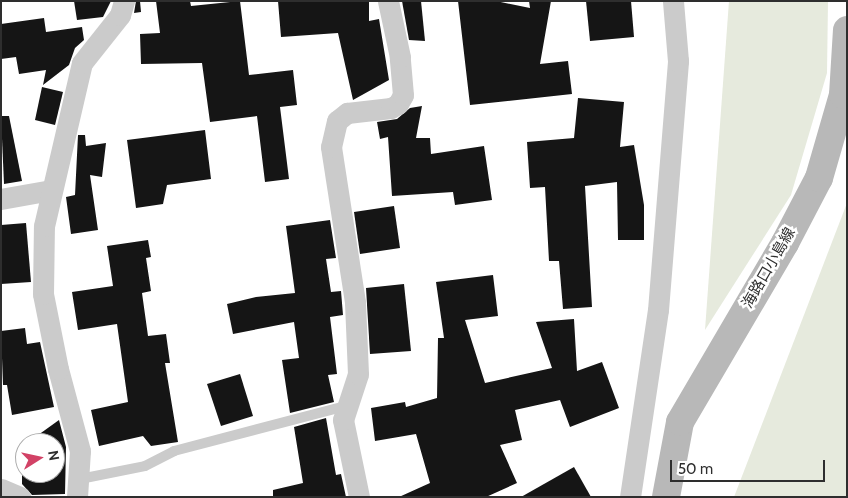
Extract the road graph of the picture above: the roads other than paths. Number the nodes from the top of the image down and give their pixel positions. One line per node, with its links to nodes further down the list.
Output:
1 (124, 1): 5 (street)
2 (388, 1): 7 (street)
3 (673, 1): 12 (street)
4 (847, 30): 13 (main road, 海路口小島線)
5 (50, 190): 6 (street); 8 (street)
6 (1, 199)
7 (348, 406): 8 (lane); 11 (street)
8 (78, 488)
9 (1, 489): 10 (street)
10 (20, 497)
11 (359, 497)
12 (630, 497)
13 (666, 497)

